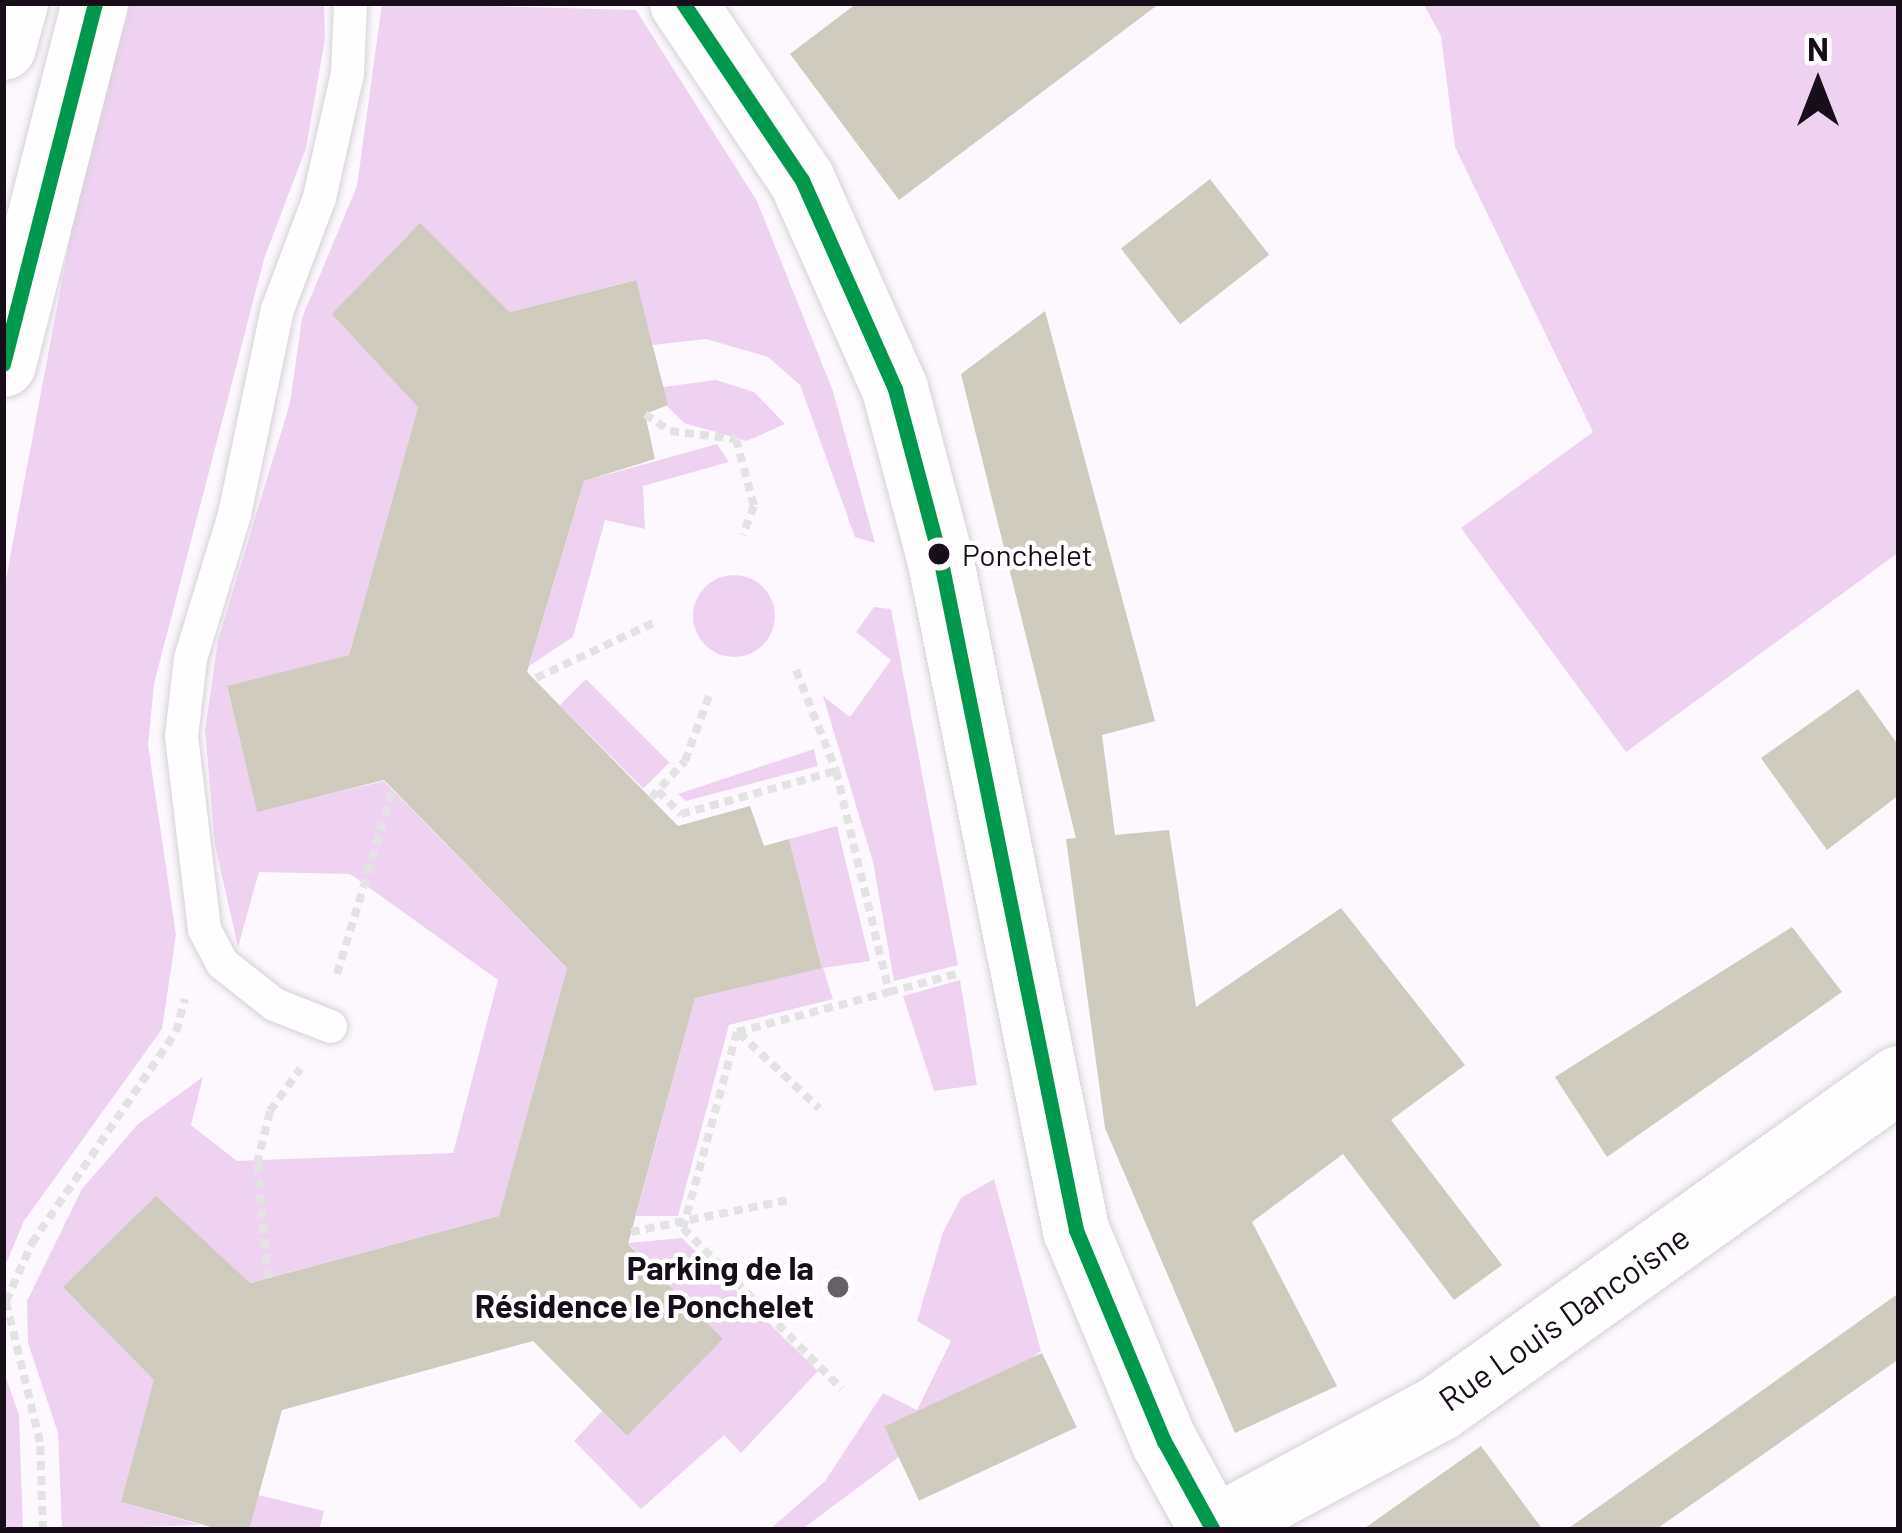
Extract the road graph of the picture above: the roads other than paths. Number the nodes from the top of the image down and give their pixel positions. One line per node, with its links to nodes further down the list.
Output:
1 (15, 3): 5 (street)
2 (95, 3): 6 (street)
3 (350, 3): 7 (lane)
4 (682, 3): 9 (street)
5 (3, 47)
6 (3, 364)
7 (330, 1026)
8 (1899, 1079): 9 (street, Rue Louis Dancoisne)
9 (1213, 1530)

